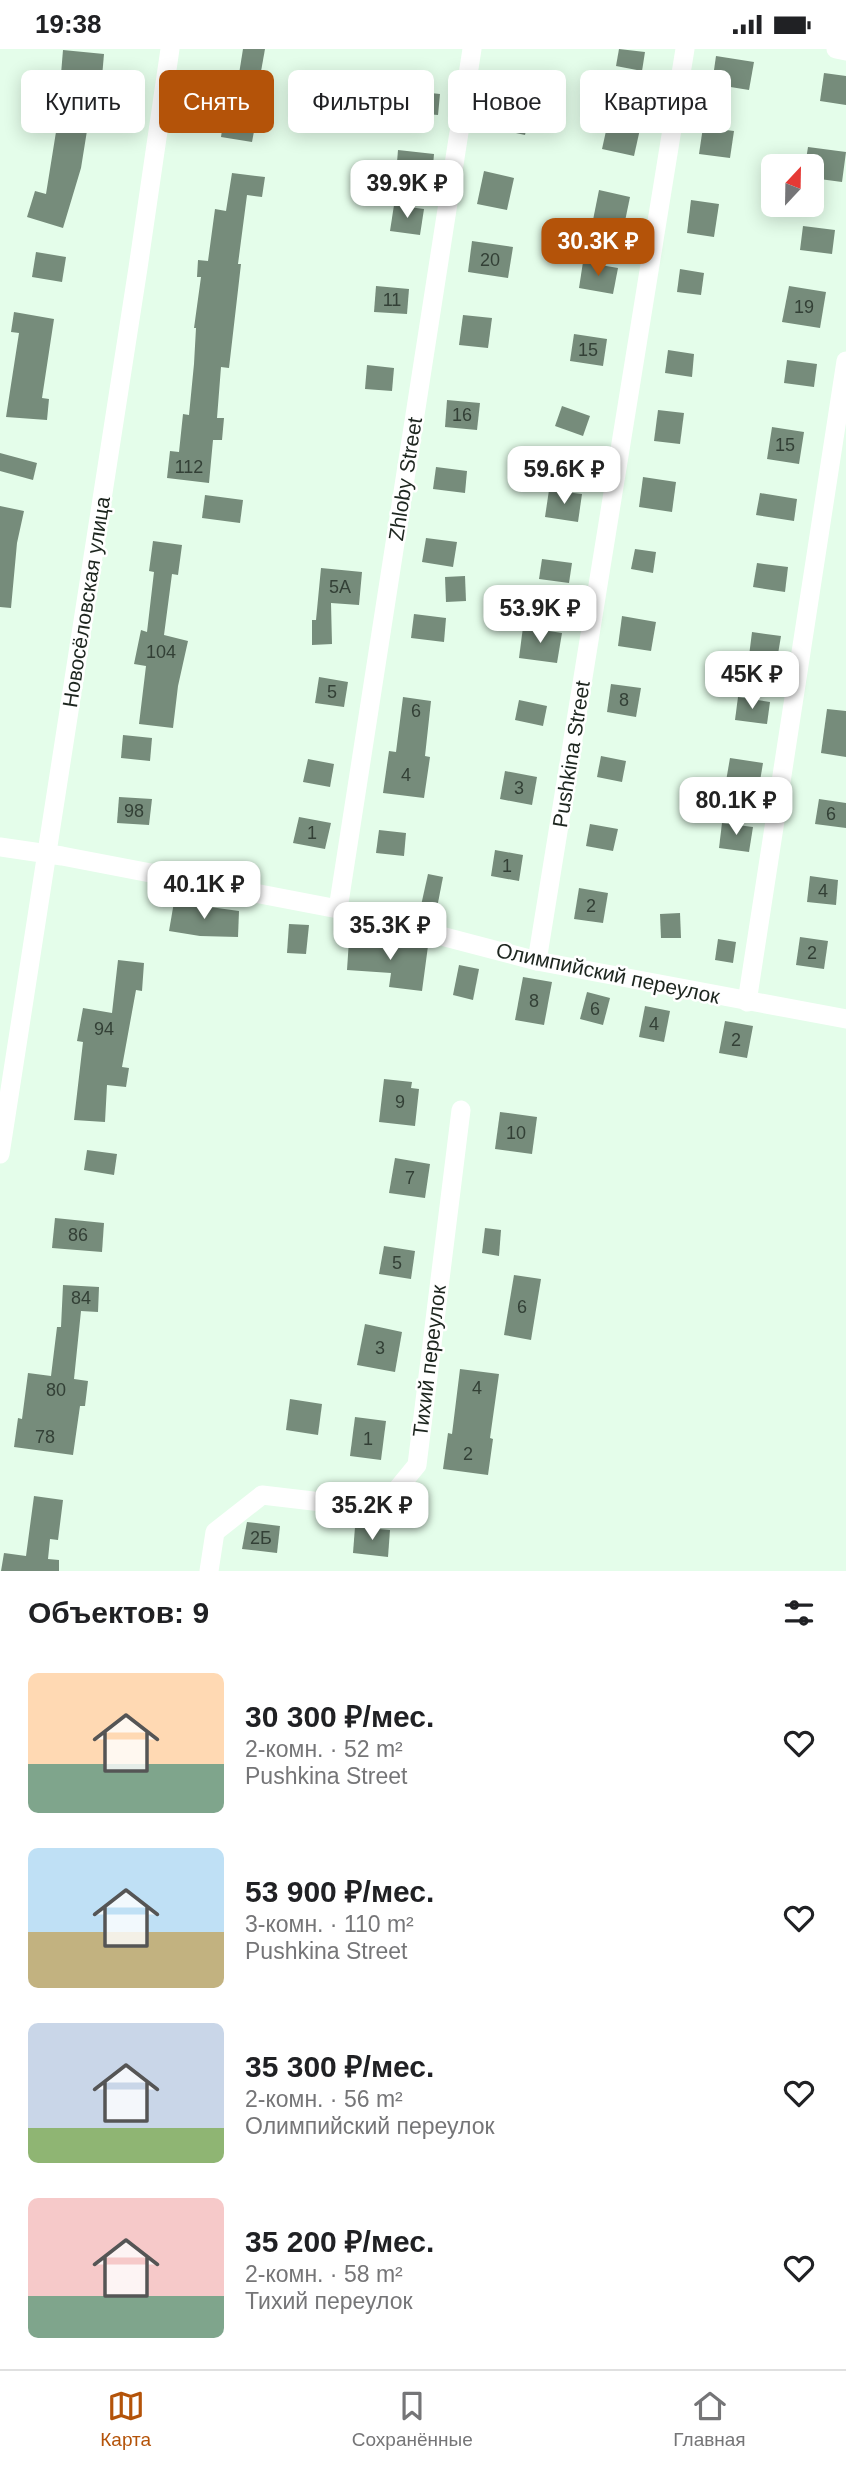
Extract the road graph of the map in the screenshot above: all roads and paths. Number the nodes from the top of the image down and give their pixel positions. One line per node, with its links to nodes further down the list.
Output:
1 (170, 49): 8 (street, Новосёловская улица)
2 (472, 49): 9 (street, Zhloby Street)
3 (685, 49): 10 (street, Pushkina Street)
4 (836, 49): 5 (street)
5 (846, 51)
6 (846, 361): 11 (street)
7 (0, 847): 8 (street, Олимпийский переулок)
8 (47, 853): 9 (street, Олимпийский переулок); 14 (street, Новосёловская улица)
9 (338, 909): 10 (street, Олимпийский переулок)
10 (537, 961): 11 (street, Олимпийский переулок)
11 (747, 1002): 12 (street, Олимпийский переулок)
12 (846, 1019)
13 (461, 1110): 15 (street, Тихий переулок)
14 (0, 1154)
15 (209, 1571)

